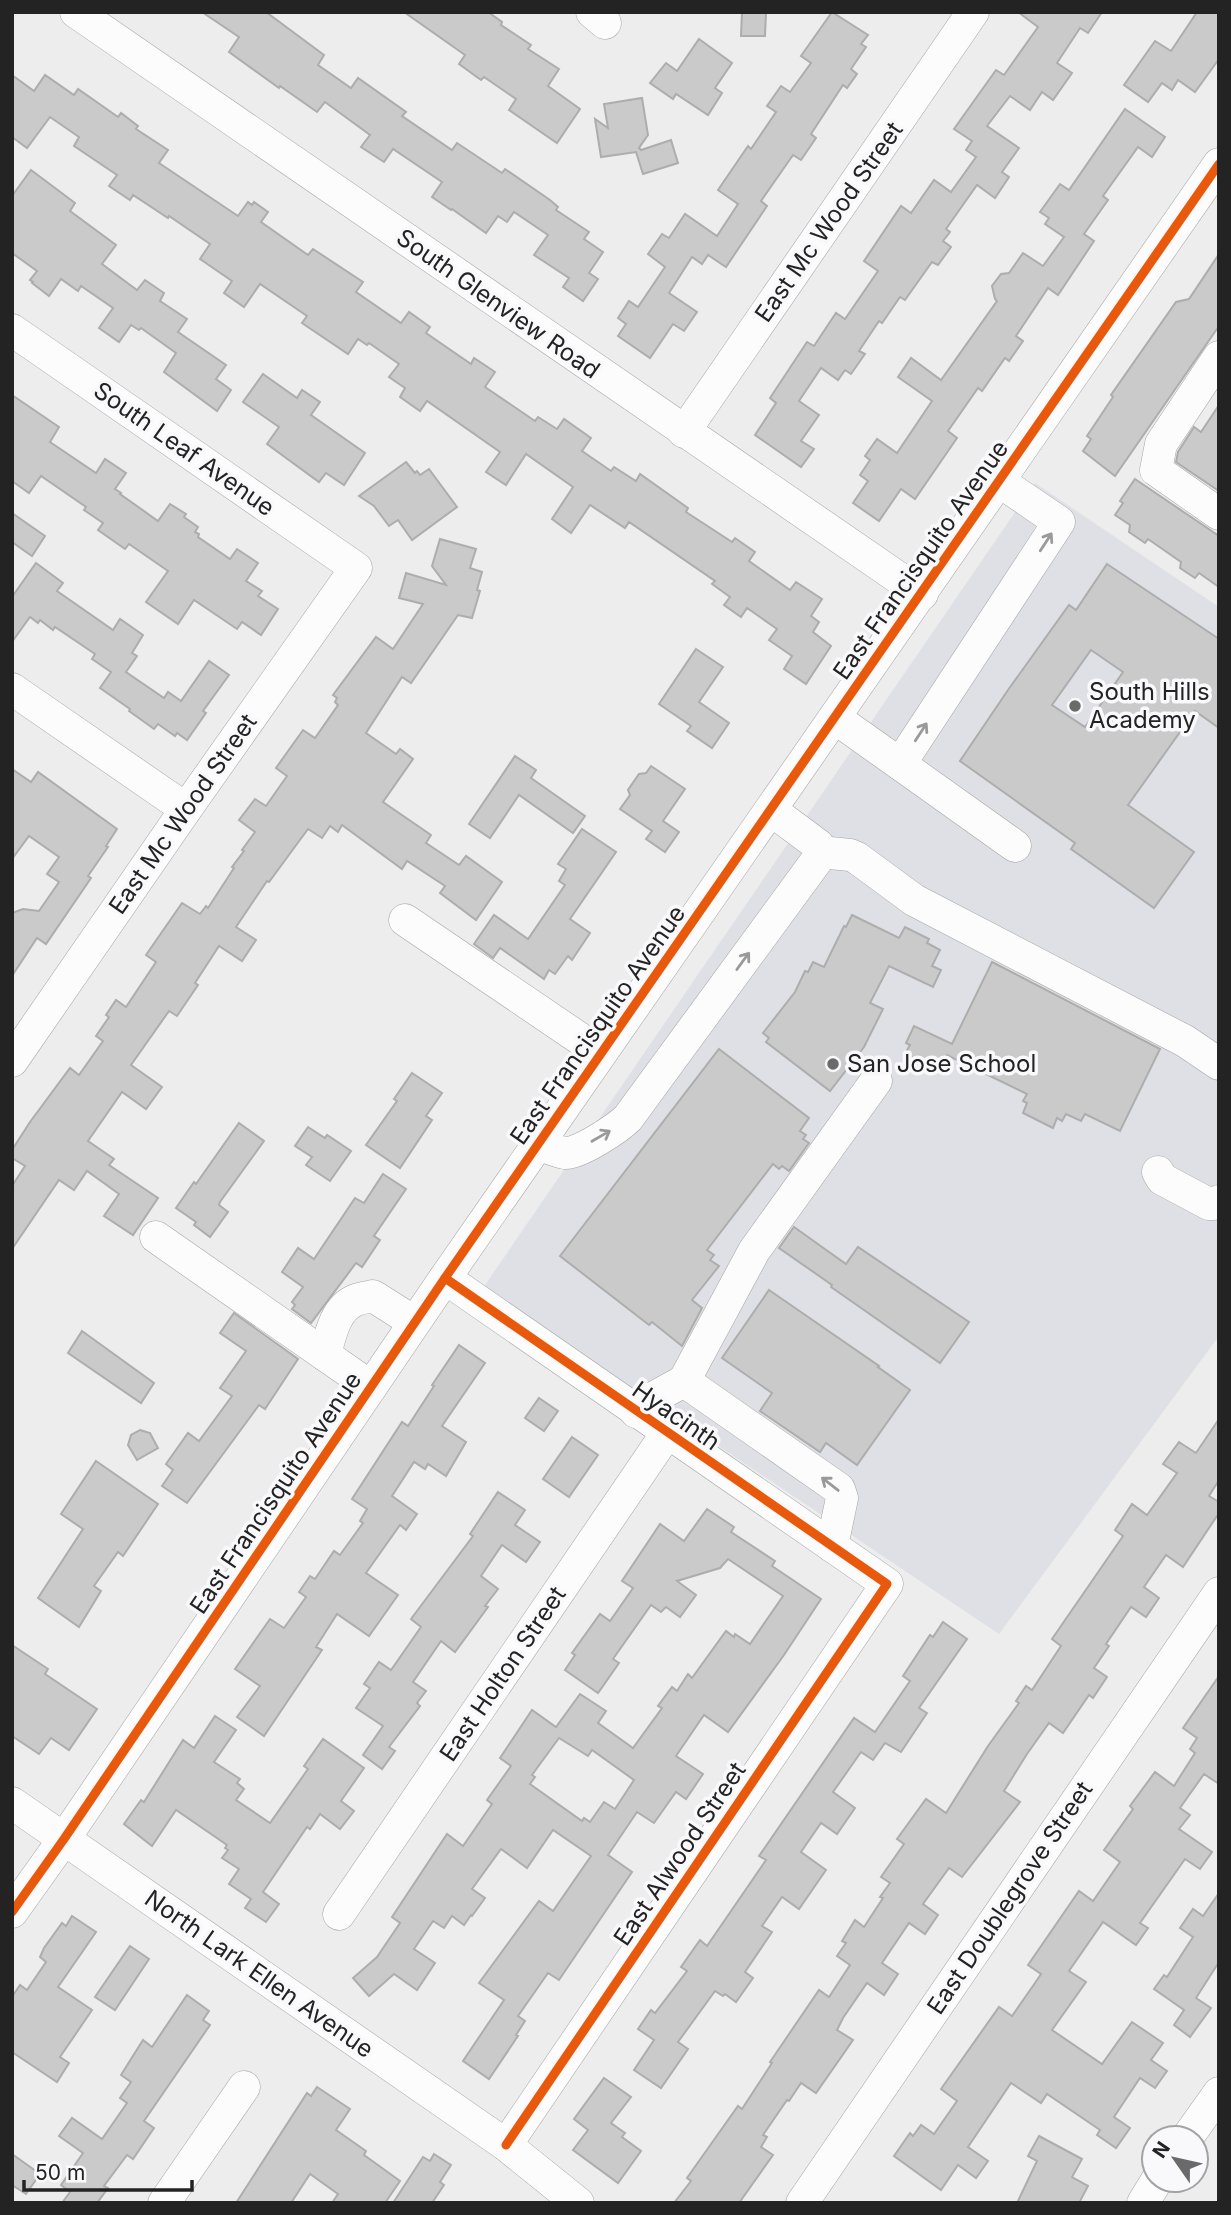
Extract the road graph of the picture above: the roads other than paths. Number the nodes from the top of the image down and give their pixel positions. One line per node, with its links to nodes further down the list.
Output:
1 (76, 12): 6 (street, South Glenview Road)
2 (974, 12): 6 (street, East Mc Wood Street)
3 (1219, 164): 7 (street, East Francisquito Avenue)
4 (12, 330): 9 (street, South Leaf Avenue)
5 (1219, 358): 8 (street)
6 (684, 432): 10 (street, South Glenview Road)
7 (999, 481): 10 (street, East Francisquito Avenue); 13 (street, one-way to 7)
8 (1219, 514)
9 (356, 568): 14 (street, East Mc Wood Street)
10 (922, 594): 12 (street, East Francisquito Avenue)
11 (12, 689): 14 (street)
12 (835, 718): 13 (street); 15 (street, East Francisquito Avenue)
13 (900, 764): 16 (street)
14 (186, 808): 20 (street, East Mc Wood Street)
15 (771, 810): 17 (street); 19 (street, East Francisquito Avenue)
16 (1016, 846)
17 (820, 852): 21 (street); 23 (street, one-way to 17)
18 (405, 920): 19 (street)
19 (601, 1053): 23 (street, East Francisquito Avenue)
20 (13, 1058)
21 (1219, 1064)
22 (876, 1081): 30 (street)
23 (538, 1144): 27 (street, East Francisquito Avenue)
24 (1158, 1172): 25 (street)
25 (1219, 1201)
26 (156, 1237): 29 (street)
27 (445, 1278): 28 (street, East Francisquito Avenue); 32 (street, Hyacinth)
28 (414, 1322): 29 (street); 31 (street, East Francisquito Avenue)
29 (325, 1355): 31 (street)
30 (684, 1381): 32 (street); 34 (street, one-way to 30)
31 (371, 1387): 38 (street, East Francisquito Avenue)
32 (636, 1412): 33 (street, Hyacinth)
33 (667, 1433): 34 (street, Hyacinth); 40 (street, East Holton Street)
34 (832, 1546): 35 (street, Hyacinth)
35 (887, 1584): 44 (street, East Alwood Street)
36 (1219, 1593): 47 (street, East Doublegrove Street)
37 (12, 1803): 38 (street, North Lark Ellen Avenue)
38 (64, 1839): 39 (street, East Francisquito Avenue); 44 (street, North Lark Ellen Avenue)
39 (12, 1912)
40 (340, 1914)
41 (244, 2087): 45 (street)
42 (1219, 2093): 43 (street)
43 (1197, 2124)
44 (506, 2145): 46 (street, North Lark Ellen Avenue)
45 (164, 2203)
46 (578, 2203)
47 (802, 2203)

